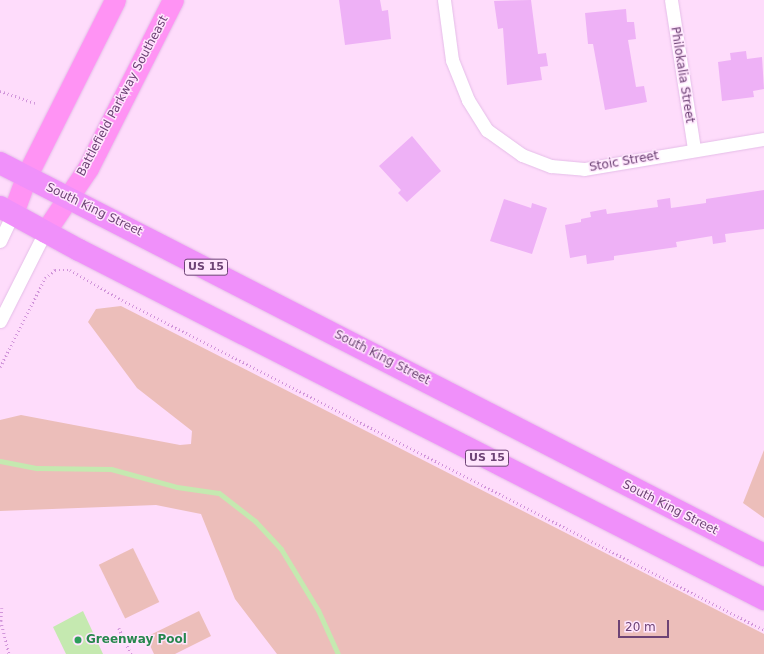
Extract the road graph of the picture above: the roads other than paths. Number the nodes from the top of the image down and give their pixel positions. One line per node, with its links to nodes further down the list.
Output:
1 (115, 0): 8 (main road)
2 (172, 0): 9 (main road, Battlefield Parkway Southeast)
3 (444, 0): 6 (street, Stoic Street)
4 (670, 0): 6 (street, Philokalia Street)
5 (764, 139): 6 (street, Stoic Street)
6 (694, 149)
7 (0, 163): 8 (highway, South King Street / US 15)
8 (26, 177): 9 (highway, South King Street / US 15); 10 (main road)
9 (67, 197): 11 (main road, Battlefield Parkway Southeast); 14 (highway, South King Street / US 15)
10 (6, 210): 11 (highway, US 15); 12 (street)
11 (45, 232): 13 (street); 15 (highway, US 15)
12 (0, 241)
13 (0, 320)
14 (764, 555)
15 (764, 599)

